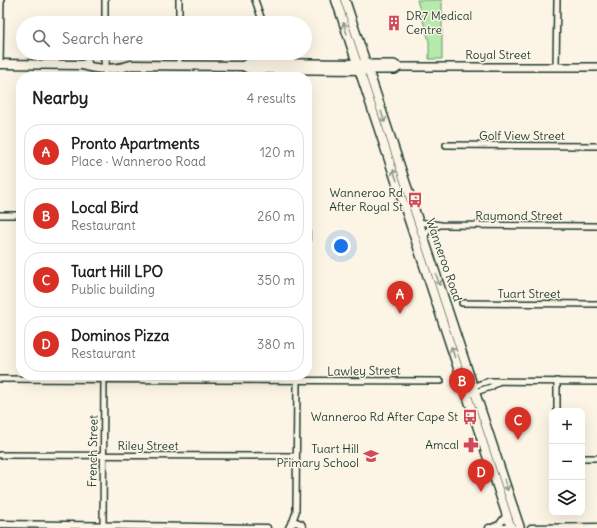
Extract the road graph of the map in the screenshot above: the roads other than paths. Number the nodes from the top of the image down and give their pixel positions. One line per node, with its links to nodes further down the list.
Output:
1 (1, 0): 16 (street)
2 (105, 0): 8 (street)
3 (179, 0): 9 (street)
4 (255, 0): 10 (street)
5 (336, 0): 19 (main road, Wanneroo Road, one-way to 5)
6 (345, 0): 20 (main road, Wanneroo Road)
7 (557, 0): 21 (street)
8 (105, 16)
9 (179, 16)
10 (261, 16)
11 (104, 60): 15 (street)
12 (106, 60): 15 (street)
13 (179, 60): 17 (street)
14 (264, 60): 18 (street)
15 (105, 64): 16 (main road, Royal Street); 17 (main road, Royal Street); 24 (street)
16 (0, 65)
17 (179, 65): 18 (main road, Royal Street)
18 (264, 66): 23 (main road, Royal Street)
19 (358, 67): 20 (main road, Royal Street); 23 (main road, Royal Street); 45 (main road, Wanneroo Road, one-way to 19)
20 (368, 67): 21 (main road, Royal Street); 29 (main road, Wanneroo Road, one-way to 29)
21 (556, 67): 22 (main road, Royal Street)
22 (597, 67)
23 (286, 70)
24 (105, 72)
25 (446, 145): 26 (street, Golf View Street)
26 (597, 146)
27 (0, 215): 28 (street)
28 (16, 215)
29 (418, 222): 30 (street, Raymond Street); 32 (main road, Wanneroo Road)
30 (441, 225): 31 (street, Raymond Street); 32 (street)
31 (597, 226)
32 (424, 239): 44 (main road, Wanneroo Road, one-way to 44)
33 (462, 302): 34 (street, Tuart Street)
34 (597, 304)
35 (0, 379): 36 (street, Lawley Street)
36 (16, 379)
37 (104, 380): 51 (street, French Street)
38 (233, 380): 39 (street, Lawley Street)
39 (297, 381): 40 (street, Lawley Street); 52 (street)
40 (305, 381): 41 (street, Lawley Street)
41 (441, 381)
42 (557, 381): 43 (street); 44 (street); 47 (street)
43 (597, 382)
44 (475, 389): 45 (street); 46 (main road, Wanneroo Road)
45 (465, 392): 48 (main road, Wanneroo Road)
46 (480, 404): 48 (main road); 49 (main road, Wanneroo Road)
47 (557, 408)
48 (486, 452): 55 (main road, Wanneroo Road)
49 (496, 454): 55 (main road); 69 (main road, Wanneroo Road, one-way to 69)
50 (0, 455): 51 (street, Riley Street)
51 (103, 456): 52 (street, Riley Street); 60 (street, French Street)
52 (296, 456): 56 (street)
53 (585, 458): 54 (street)
54 (597, 458)
55 (495, 481): 57 (main road, Wanneroo Road)
56 (296, 512): 59 (street); 61 (street)
57 (507, 515): 67 (street); 68 (main road, Wanneroo Road)
58 (0, 524): 60 (street)
59 (301, 525): 61 (street); 65 (street)
60 (103, 526): 63 (street)
61 (290, 526): 64 (street)
62 (597, 527): 70 (street)
63 (267, 528)
64 (282, 528)
65 (310, 528)
66 (489, 528): 67 (street)
67 (492, 528): 68 (street)
68 (511, 528): 69 (street)
69 (520, 528)
70 (531, 528)

